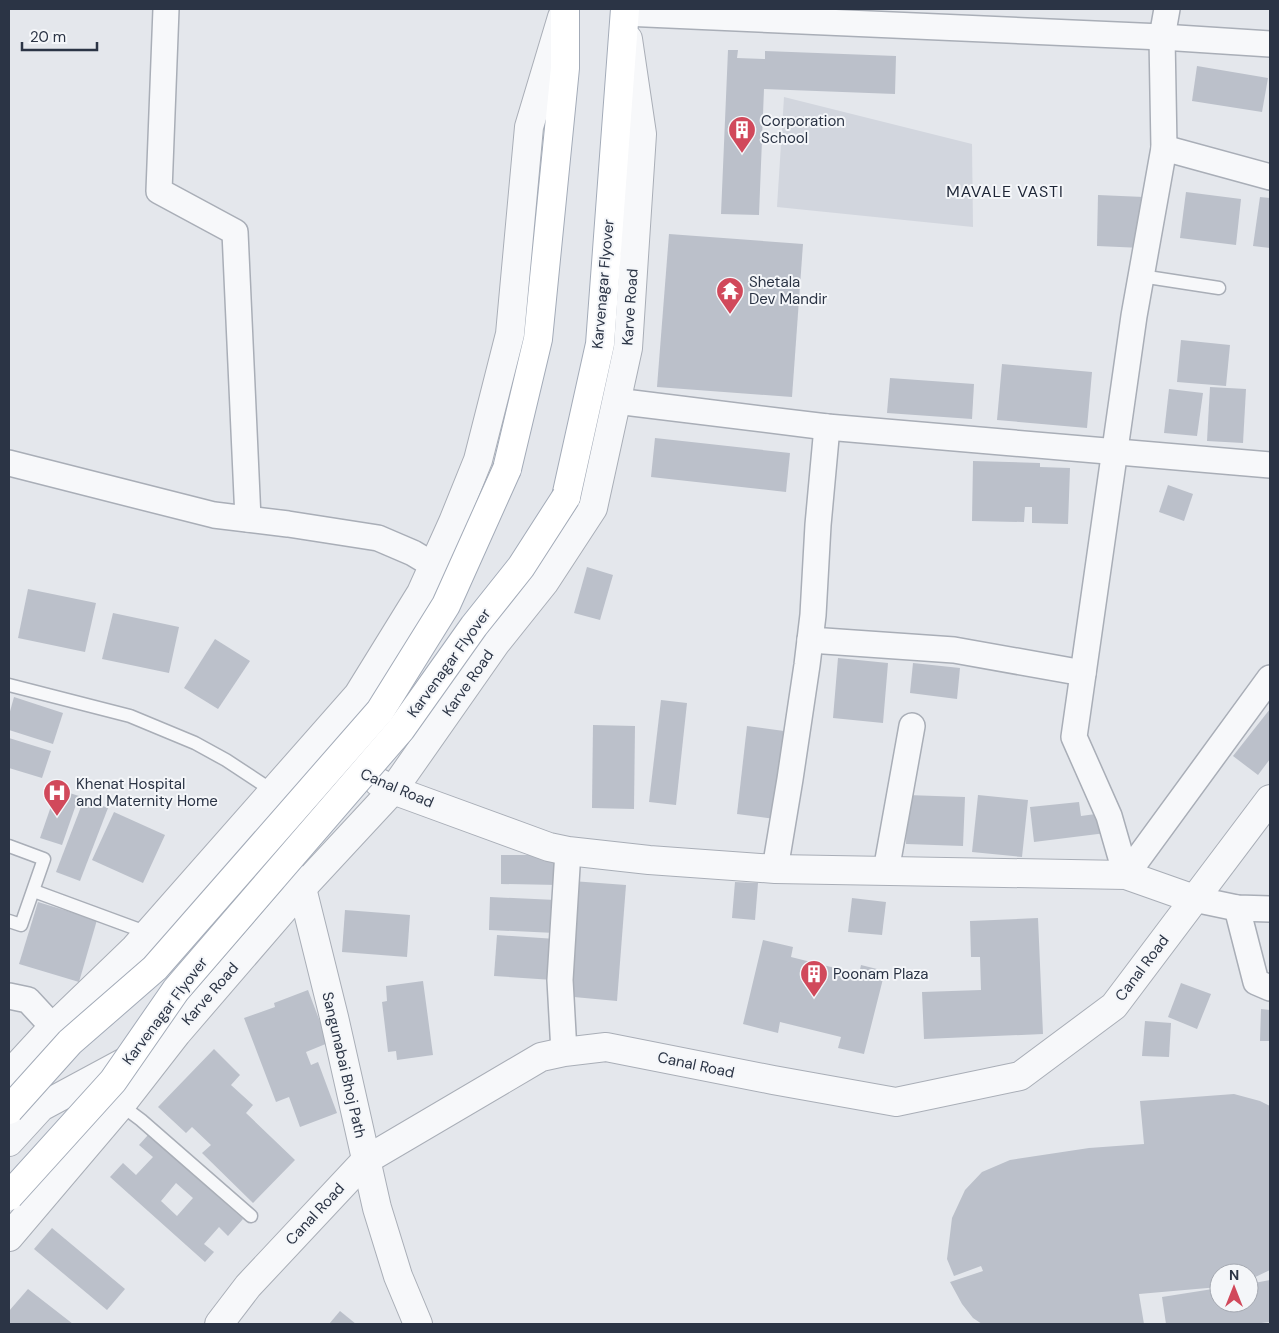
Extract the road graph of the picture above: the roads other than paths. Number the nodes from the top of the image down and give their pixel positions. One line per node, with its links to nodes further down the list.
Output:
1 (166, 9): 16 (street)
2 (565, 9): 17 (street); 49 (main road, Karvenagar Flyover, bridge)
3 (1167, 9): 5 (street)
4 (624, 11): 5 (street); 11 (street, Karve Road); 52 (main road, Karvenagar Flyover, bridge)
5 (1162, 37): 6 (street); 7 (street)
6 (1270, 44)
7 (1164, 148): 8 (street); 9 (street)
8 (1270, 177)
9 (1141, 276): 10 (lane); 13 (street)
10 (1219, 288)
11 (616, 401): 12 (street); 24 (street, Karve Road)
12 (828, 427): 13 (street); 18 (street)
13 (1115, 452): 15 (street); 19 (street)
14 (9, 463): 16 (street)
15 (1270, 465)
16 (248, 519): 17 (street)
17 (433, 565): 23 (street)
18 (810, 640): 19 (street); 30 (street)
19 (1084, 673): 32 (street)
20 (1270, 678): 32 (street)
21 (9, 685): 25 (lane)
22 (912, 726): 31 (street)
23 (311, 749): 24 (street, Canal Road); 25 (street)
24 (394, 790): 29 (street, Canal Road); 33 (street, Karve Road)
25 (273, 791): 27 (street)
26 (1270, 799): 35 (street, Canal Road)
27 (247, 820): 33 (street, Sangunabai Bhoj Path); 39 (street)
28 (9, 846): 34 (lane)
29 (568, 851): 30 (street, Canal Road); 45 (street)
30 (774, 869): 31 (street, Canal Road)
31 (886, 871): 32 (street, Canal Road)
32 (1126, 875): 35 (street, Canal Road)
33 (302, 888): 44 (street, Karve Road); 51 (street, Sangunabai Bhoj Path)
34 (34, 891): 38 (lane); 39 (lane)
35 (1194, 899): 36 (street); 45 (street, Canal Road)
36 (1237, 908): 37 (street); 41 (street)
37 (1270, 909)
38 (9, 921)
39 (148, 934): 40 (street)
40 (92, 988): 43 (street); 48 (street)
41 (1270, 988)
42 (9, 996): 43 (street)
43 (53, 1027): 46 (street)
44 (177, 1033): 47 (street, Karve Road); 48 (street)
45 (564, 1052): 51 (street, Canal Road)
46 (9, 1075)
47 (121, 1105): 53 (lane); 54 (street, Karve Road)
48 (41, 1108): 50 (street)
49 (9, 1110)
50 (9, 1142)
51 (366, 1160): 55 (street, Canal Road); 56 (street, Sangunabai Bhoj Path)
52 (9, 1196)
53 (251, 1216)
54 (9, 1236)
55 (219, 1324)
56 (418, 1324)

